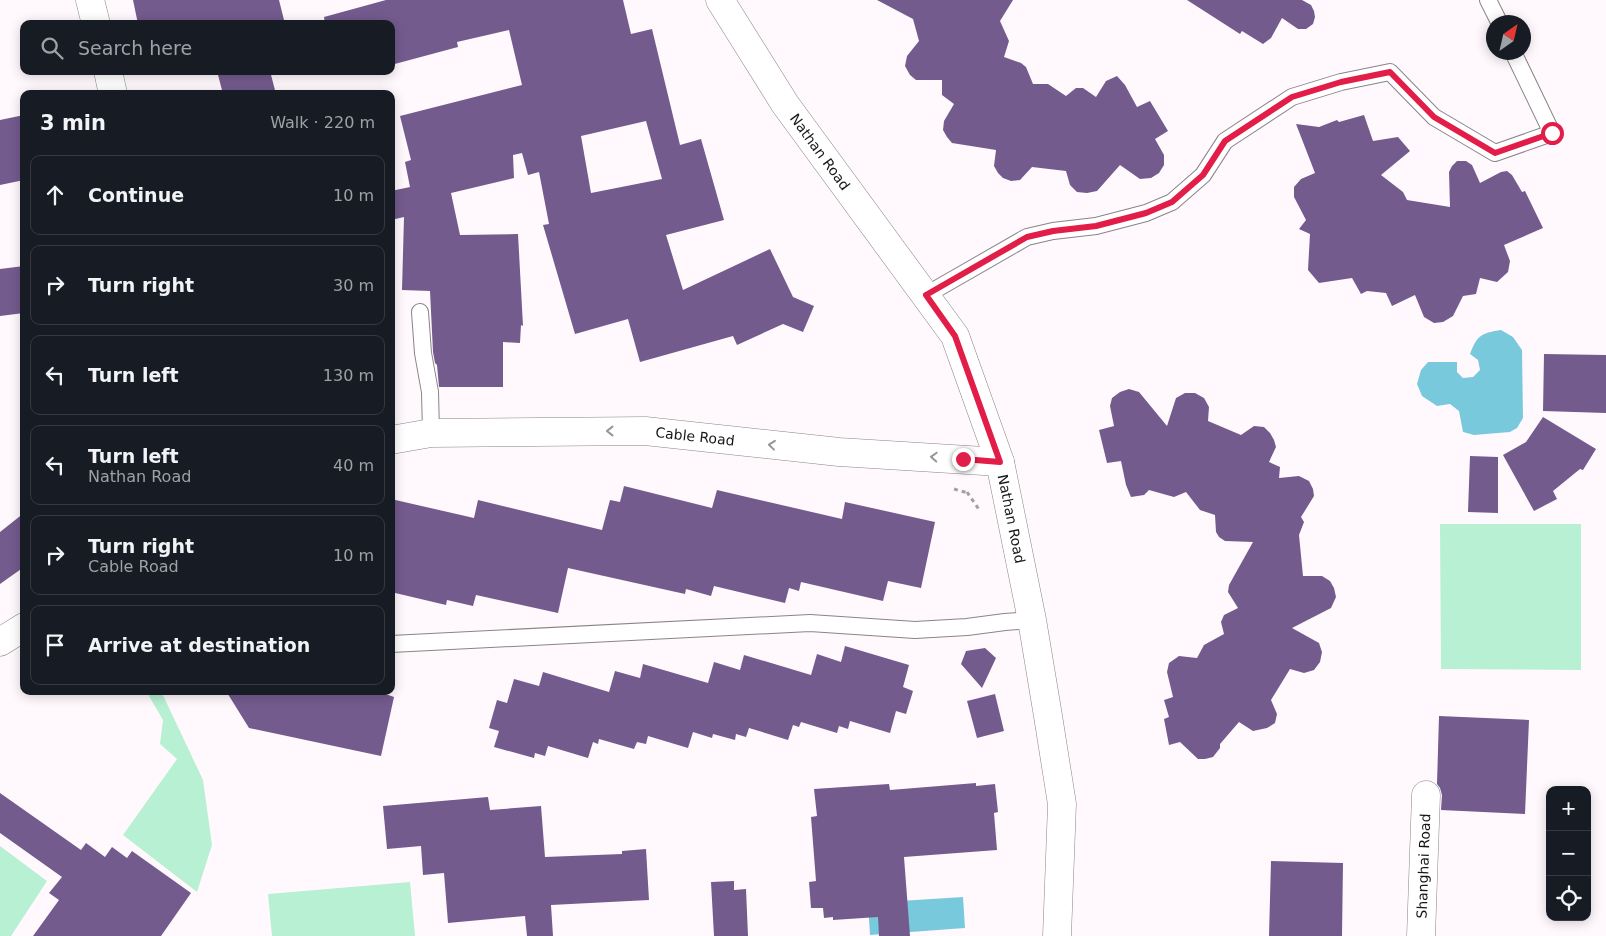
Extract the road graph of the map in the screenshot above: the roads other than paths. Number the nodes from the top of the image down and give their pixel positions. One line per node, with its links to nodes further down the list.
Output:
1 (90, 0): 5 (street)
2 (720, 0): 9 (street, Nathan Road)
3 (1488, 0): 4 (lane)
4 (1496, 15)
5 (95, 20)
6 (1517, 60): 9 (lane)
7 (109, 75): 8 (street)
8 (112, 90)
9 (926, 295): 13 (street, Nathan Road)
10 (420, 312): 11 (lane)
11 (431, 432): 12 (street, Cable Road); 13 (street, Cable Road, one-way to 11)
12 (395, 439)
13 (1000, 462): 14 (street, Nathan Road)
14 (1032, 620): 17 (lane); 19 (street, Nathan Road)
15 (20, 630): 16 (street)
16 (0, 642)
17 (395, 644)
18 (1426, 795): 20 (street, Shanghai Road)
19 (1057, 936)
20 (1421, 936)

